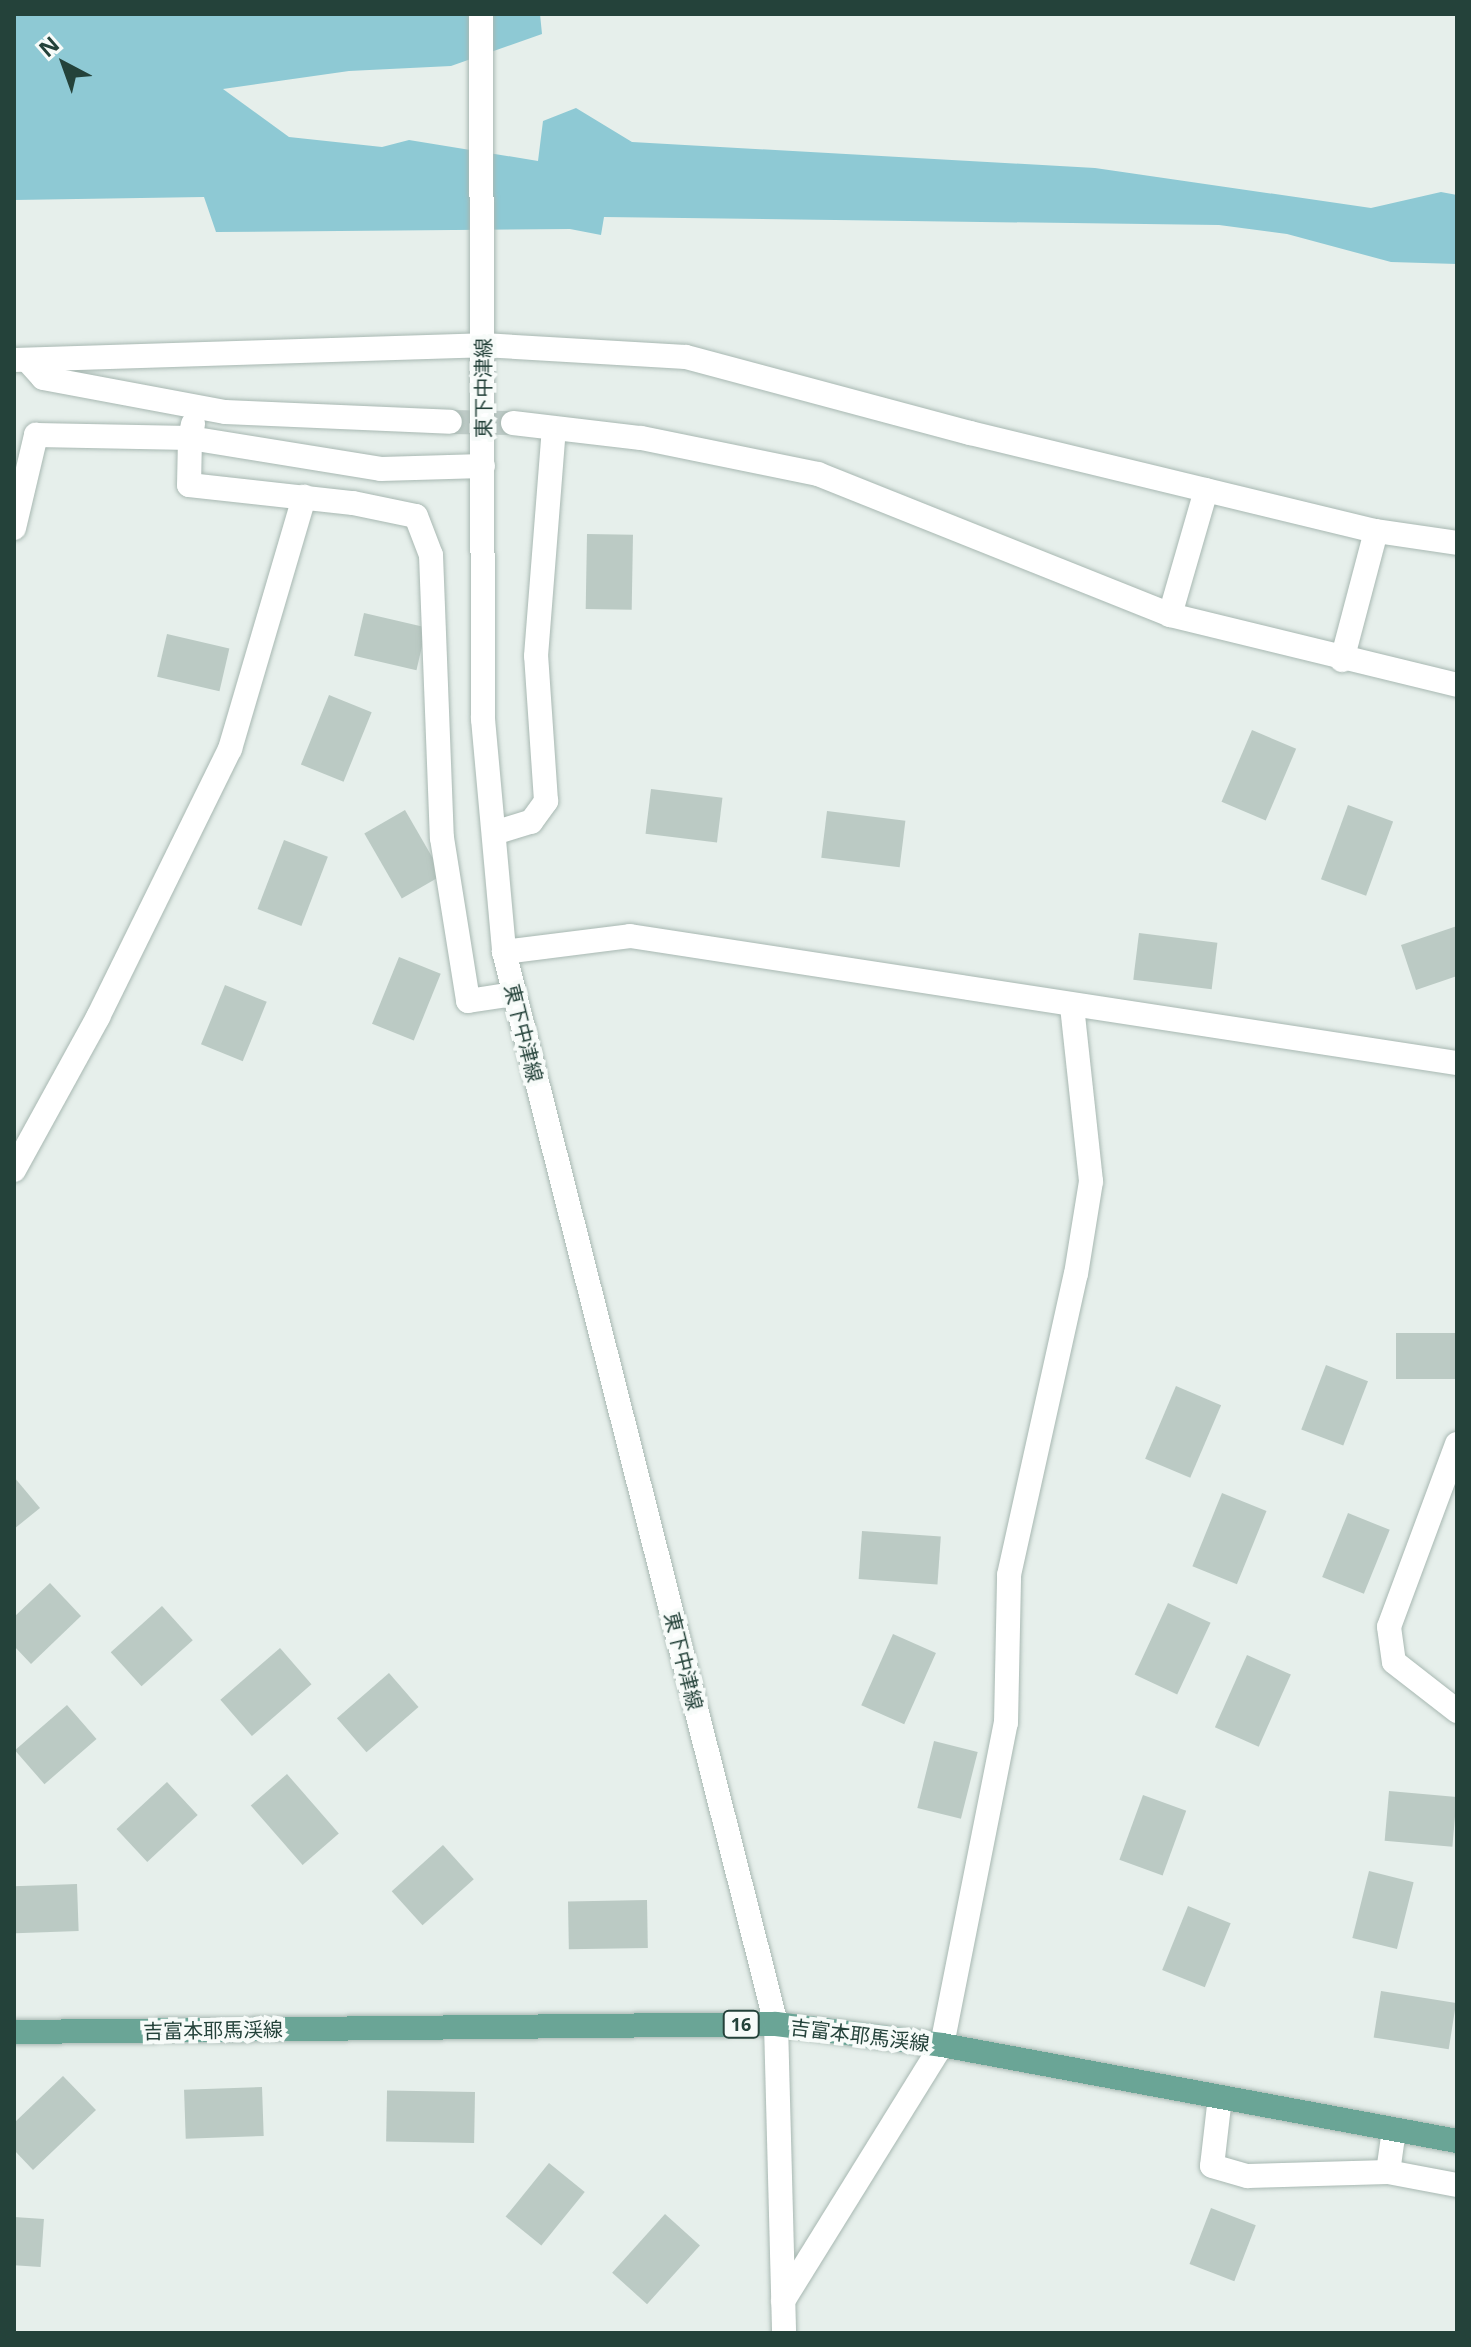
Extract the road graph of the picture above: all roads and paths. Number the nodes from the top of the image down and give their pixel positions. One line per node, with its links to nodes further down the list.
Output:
1 (481, 14): 2 (street, 東下中津線)
2 (483, 345): 3 (street); 9 (street, 東下中津線); 10 (street)
3 (20, 360): 4 (street)
4 (197, 406): 5 (street); 8 (street)
5 (450, 422)
6 (513, 423): 7 (street)
7 (554, 429): 15 (street); 18 (street)
8 (190, 438): 9 (street); 11 (street); 12 (street)
9 (483, 466): 18 (street, 東下中津線)
10 (1206, 490): 13 (street); 15 (street)
11 (304, 497): 20 (street); 23 (street)
12 (14, 528)
13 (1376, 531): 14 (street); 16 (street)
14 (1457, 543)
15 (1170, 615): 16 (street)
16 (1342, 660): 17 (street)
17 (1457, 685)
18 (494, 833): 19 (street, 東下中津線)
19 (504, 952): 20 (street, 東下中津線); 21 (street)
20 (514, 994): 26 (street, 東下中津線)
21 (1072, 1007): 22 (street); 28 (street)
22 (1457, 1063)
23 (14, 1170)
24 (1457, 1444): 25 (street)
25 (1457, 1711)
26 (776, 2024): 27 (main road, 吉富本耶馬渓線 / 16); 28 (main road, 吉富本耶馬渓線 / 16); 34 (street, 東下中津線)
27 (14, 2032)
28 (942, 2045): 29 (main road, 吉富本耶馬渓線 / 16); 34 (street)
29 (1220, 2097): 30 (main road, 吉富本耶馬渓線 / 16); 32 (street)
30 (1394, 2130): 31 (main road, 吉富本耶馬渓線 / 16); 32 (street)
31 (1457, 2141)
32 (1388, 2172): 33 (street)
33 (1457, 2185)
34 (783, 2301): 35 (street, 東下中津線)
35 (784, 2333)

